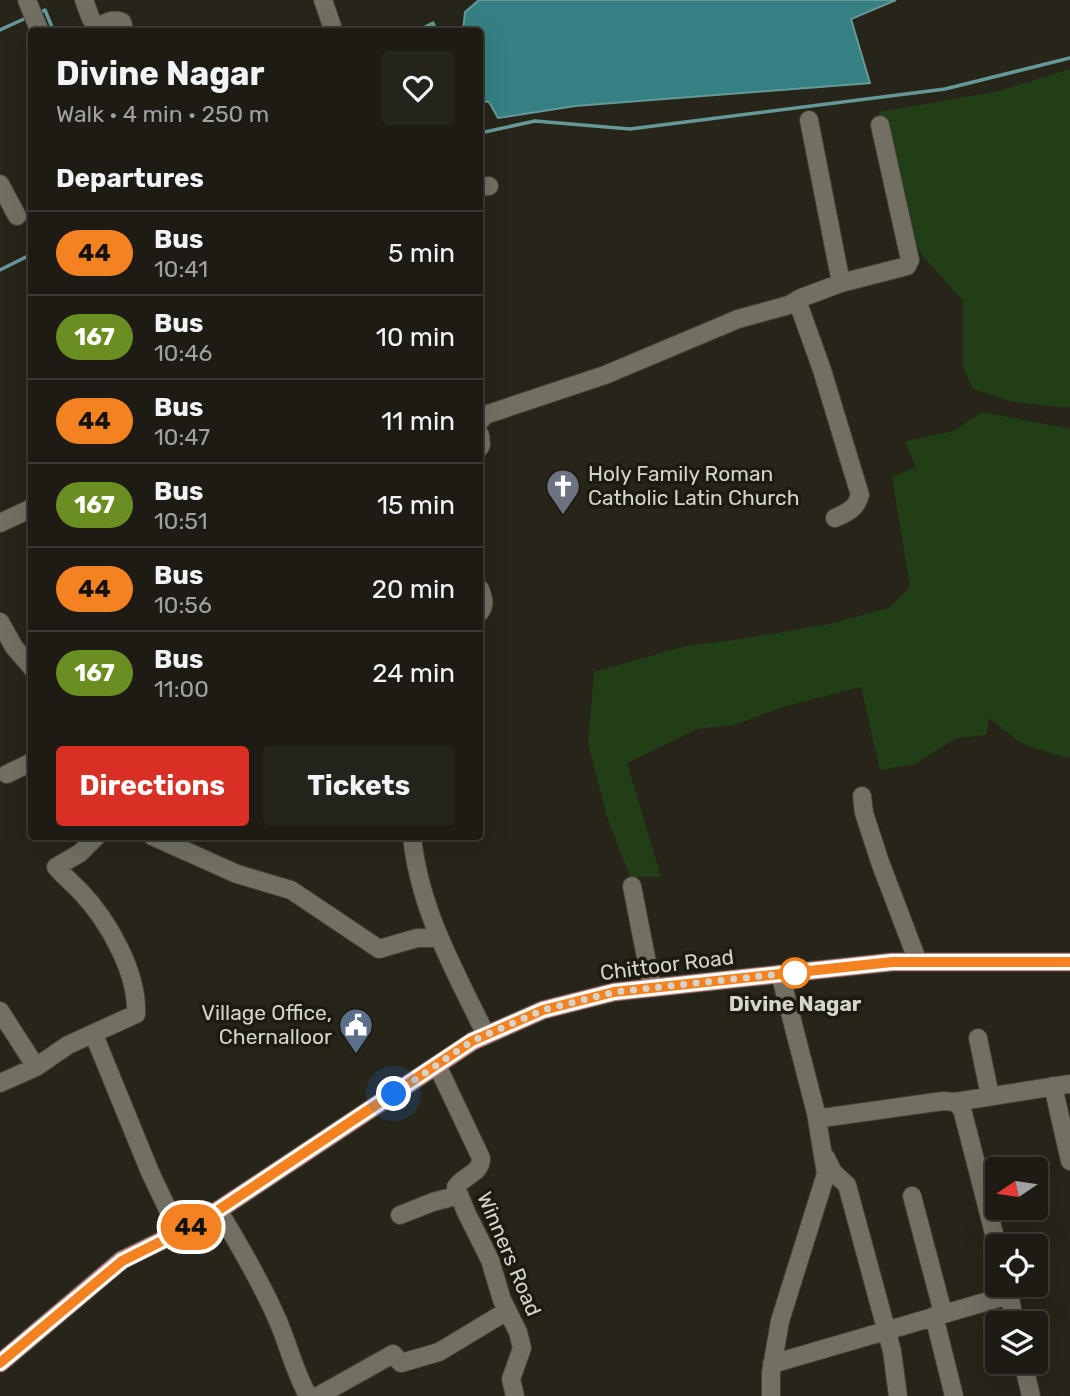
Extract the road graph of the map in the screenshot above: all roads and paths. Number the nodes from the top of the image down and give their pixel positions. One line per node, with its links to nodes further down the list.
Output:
1 (27, 0): 4 (street)
2 (84, 0): 5 (street)
3 (323, 0): 6 (street)
4 (38, 28)
5 (124, 28)
6 (333, 28)
7 (808, 120): 11 (street)
8 (880, 125): 11 (street)
9 (0, 184): 10 (street)
10 (17, 216)
11 (841, 283): 12 (street)
12 (797, 300): 13 (street); 15 (street)
13 (483, 417)
14 (28, 510): 16 (street)
15 (835, 518)
16 (0, 523)
17 (0, 622): 18 (street)
18 (28, 664)
19 (28, 764): 20 (street)
20 (7, 774)
21 (862, 796): 27 (street)
22 (93, 840): 32 (street)
23 (161, 840): 26 (street)
24 (412, 840): 26 (street)
25 (632, 886): 30 (street)
26 (438, 938): 33 (street)
27 (918, 962): 28 (main road, Chittoor Road); 29 (main road, Chittoor Road)
28 (1070, 962)
29 (780, 974): 30 (main road, Chittoor Road); 41 (street)
30 (652, 988): 33 (main road, Chittoor Road)
31 (0, 1011): 36 (street)
32 (94, 1035): 36 (street); 48 (street)
33 (486, 1035): 35 (main road, Chittoor Road)
34 (978, 1038): 39 (street)
35 (437, 1065): 44 (street, Winners Road); 46 (main road, Chittoor Road)
36 (36, 1067): 37 (street)
37 (0, 1083)
38 (1061, 1085): 39 (street); 43 (street)
39 (990, 1096): 40 (street)
40 (955, 1102): 41 (street); 49 (street)
41 (816, 1113): 42 (street)
42 (825, 1155): 53 (street); 55 (street)
43 (1070, 1161)
44 (459, 1195): 47 (street); 51 (street, Winners Road)
45 (912, 1196): 52 (street)
46 (219, 1210): 48 (main road, Chittoor Road); 57 (street)
47 (400, 1215)
48 (182, 1231): 54 (main road, Chittoor Road)
49 (994, 1234)
50 (989, 1297): 52 (street)
51 (507, 1311): 58 (street); 59 (street, Winners Road)
52 (939, 1315): 53 (street); 62 (street)
53 (885, 1330): 55 (street); 61 (street)
54 (0, 1363)
55 (772, 1364): 60 (street)
56 (1026, 1374): 63 (street)
57 (308, 1396)
58 (318, 1396)
59 (515, 1396)
60 (771, 1396)
61 (898, 1396)
62 (954, 1396)
63 (1031, 1396)

